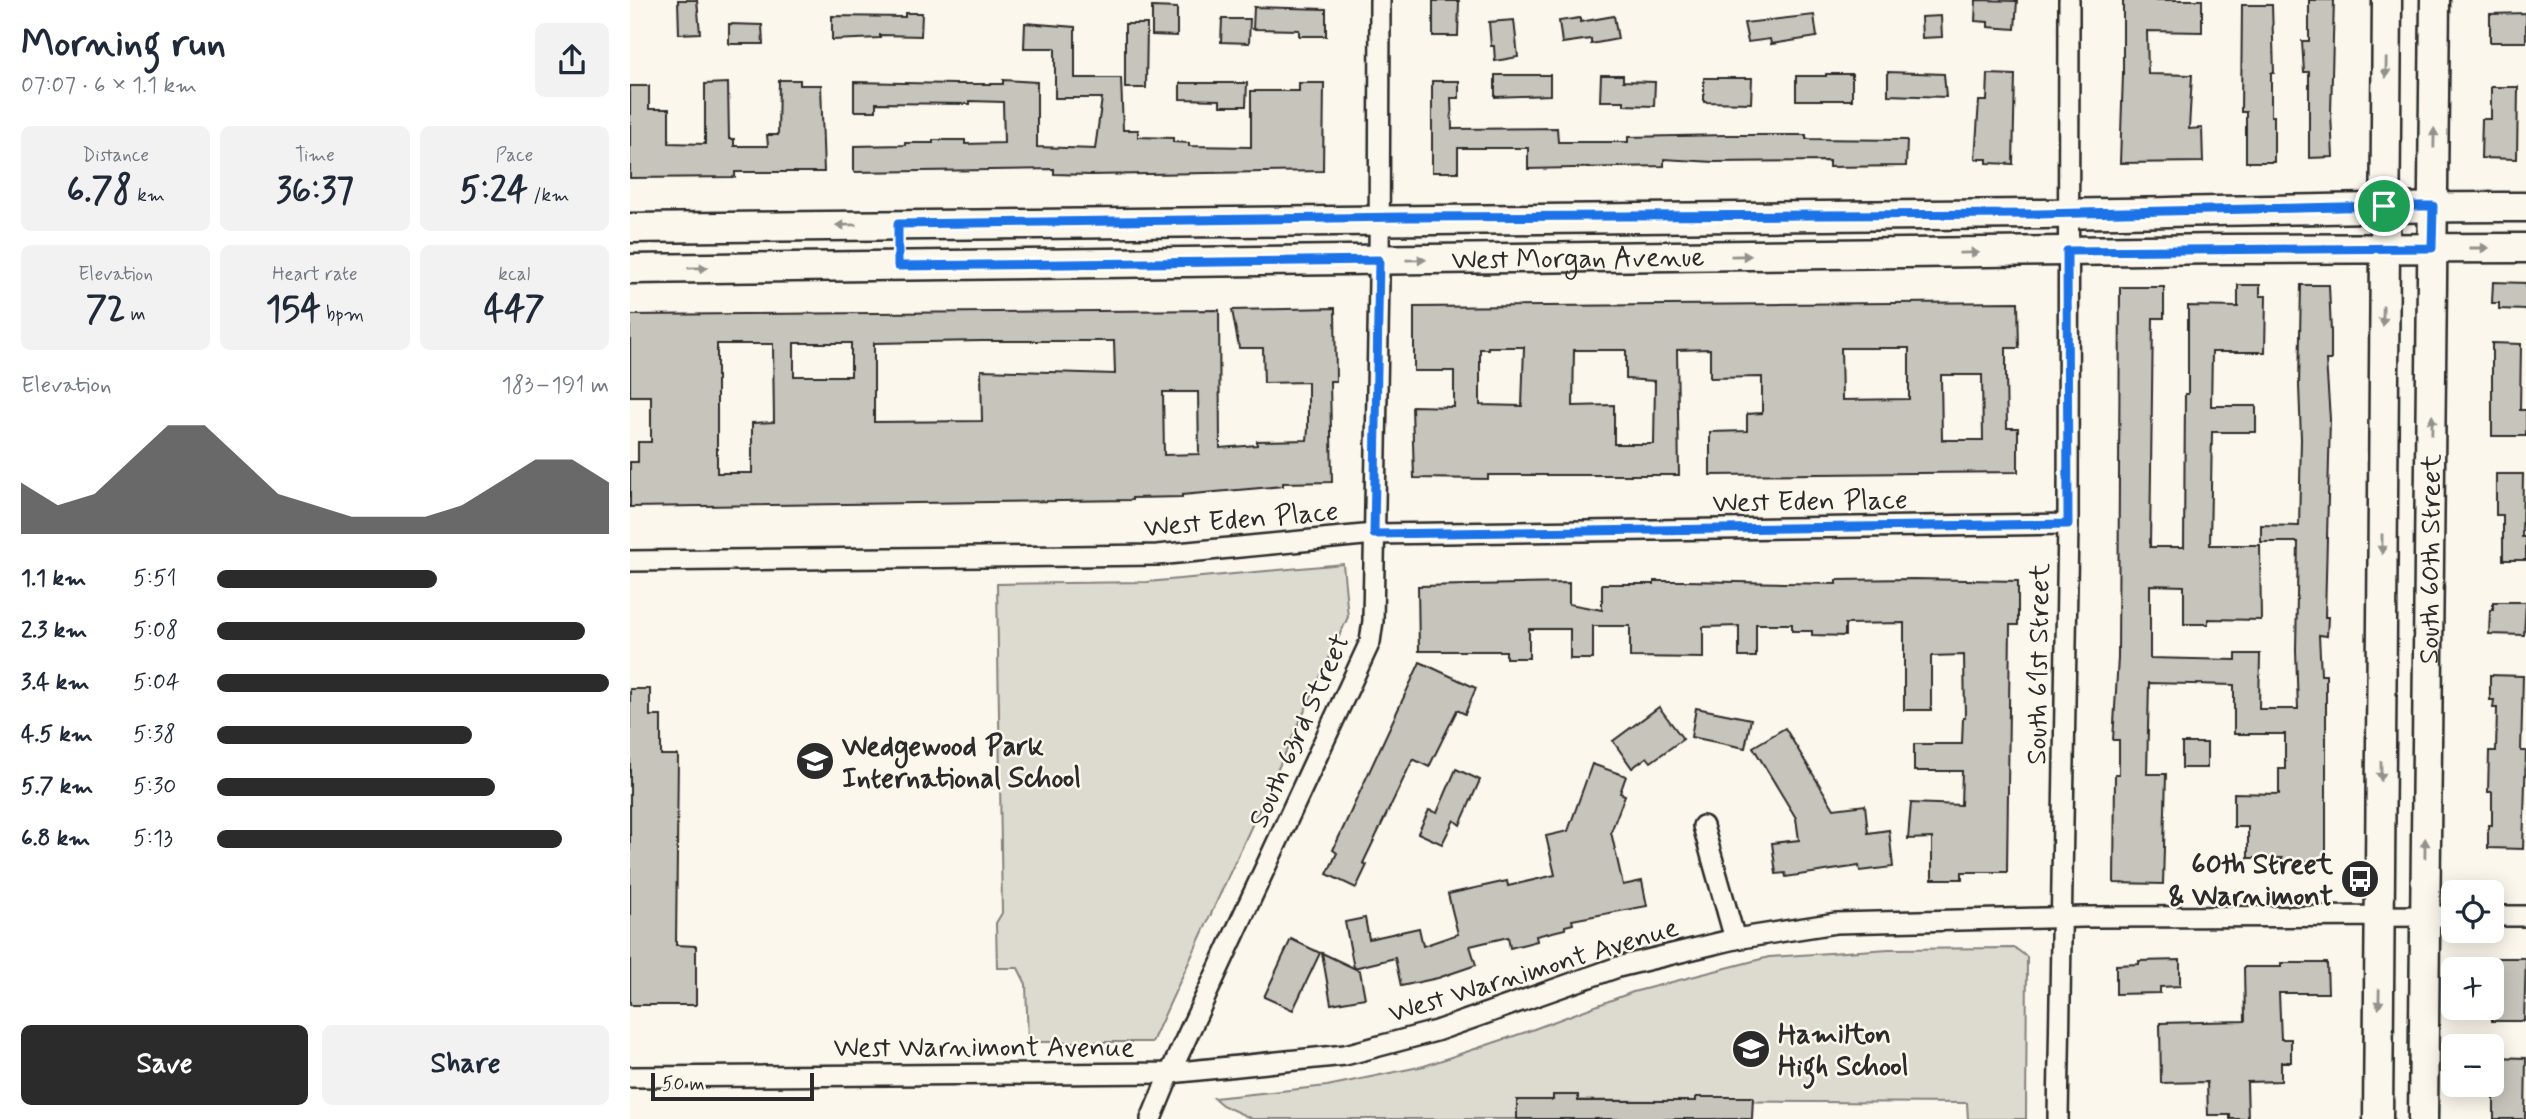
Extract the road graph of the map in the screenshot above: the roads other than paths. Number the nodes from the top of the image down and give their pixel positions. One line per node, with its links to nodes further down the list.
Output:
1 (1380, 0): 9 (street, South 63rd Street)
2 (2069, 0): 8 (street, South 61st Street)
3 (2387, 0): 5 (street, South 60th Street, one-way to 5)
4 (2435, 0): 6 (street, South 60th Street, one-way to 4)
5 (2384, 206): 6 (street, West Morgan Avenue); 8 (street, West Morgan Avenue); 12 (street, South 60th Street)
6 (2433, 206): 7 (street, West Morgan Avenue); 13 (street, South 60th Street)
7 (2526, 207)
8 (2068, 213): 9 (street, West Morgan Avenue); 15 (street, South 61st Street)
9 (1379, 218): 10 (street, West Morgan Avenue); 16 (street, South 63rd Street)
10 (898, 224): 11 (street, West Morgan Avenue, one-way to 11); 17 (street)
11 (630, 228)
12 (2384, 248): 13 (street, West Morgan Avenue); 15 (street, West Morgan Avenue); 23 (street, South 60th Street, one-way to 23)
13 (2432, 248): 14 (street, West Morgan Avenue, one-way to 14); 24 (street, South 60th Street, one-way to 13)
14 (2526, 248)
15 (2067, 251): 16 (street, West Morgan Avenue, one-way to 15); 19 (street, South 61st Street)
16 (1379, 260): 17 (street, West Morgan Avenue); 20 (street, South 63rd Street)
17 (898, 266): 18 (street, West Morgan Avenue, one-way to 17)
18 (630, 269)
19 (2068, 524): 20 (street, West Eden Place); 28 (street, South 61st Street)
20 (1374, 534): 21 (street, West Eden Place); 30 (street, South 63rd Street)
21 (630, 561)
22 (1703, 826): 29 (street)
23 (2381, 916): 24 (street, West Warnimont Avenue); 28 (street, West Warnimont Avenue); 34 (street, South 60th Street, one-way to 34)
24 (2424, 916): 25 (street, West Warnimont Avenue); 35 (street, South 60th Street)
25 (2441, 916)
26 (2504, 916): 27 (street)
27 (2526, 916)
28 (2061, 918): 29 (street, West Warnimont Avenue); 33 (street, South 61st Street)
29 (1735, 939): 30 (street, West Warnimont Avenue)
30 (1170, 1073): 31 (street, West Warnimont Avenue); 32 (street, South 63rd Street)
31 (630, 1077)
32 (1151, 1119)
33 (2058, 1119)
34 (2378, 1119)
35 (2423, 1119)

